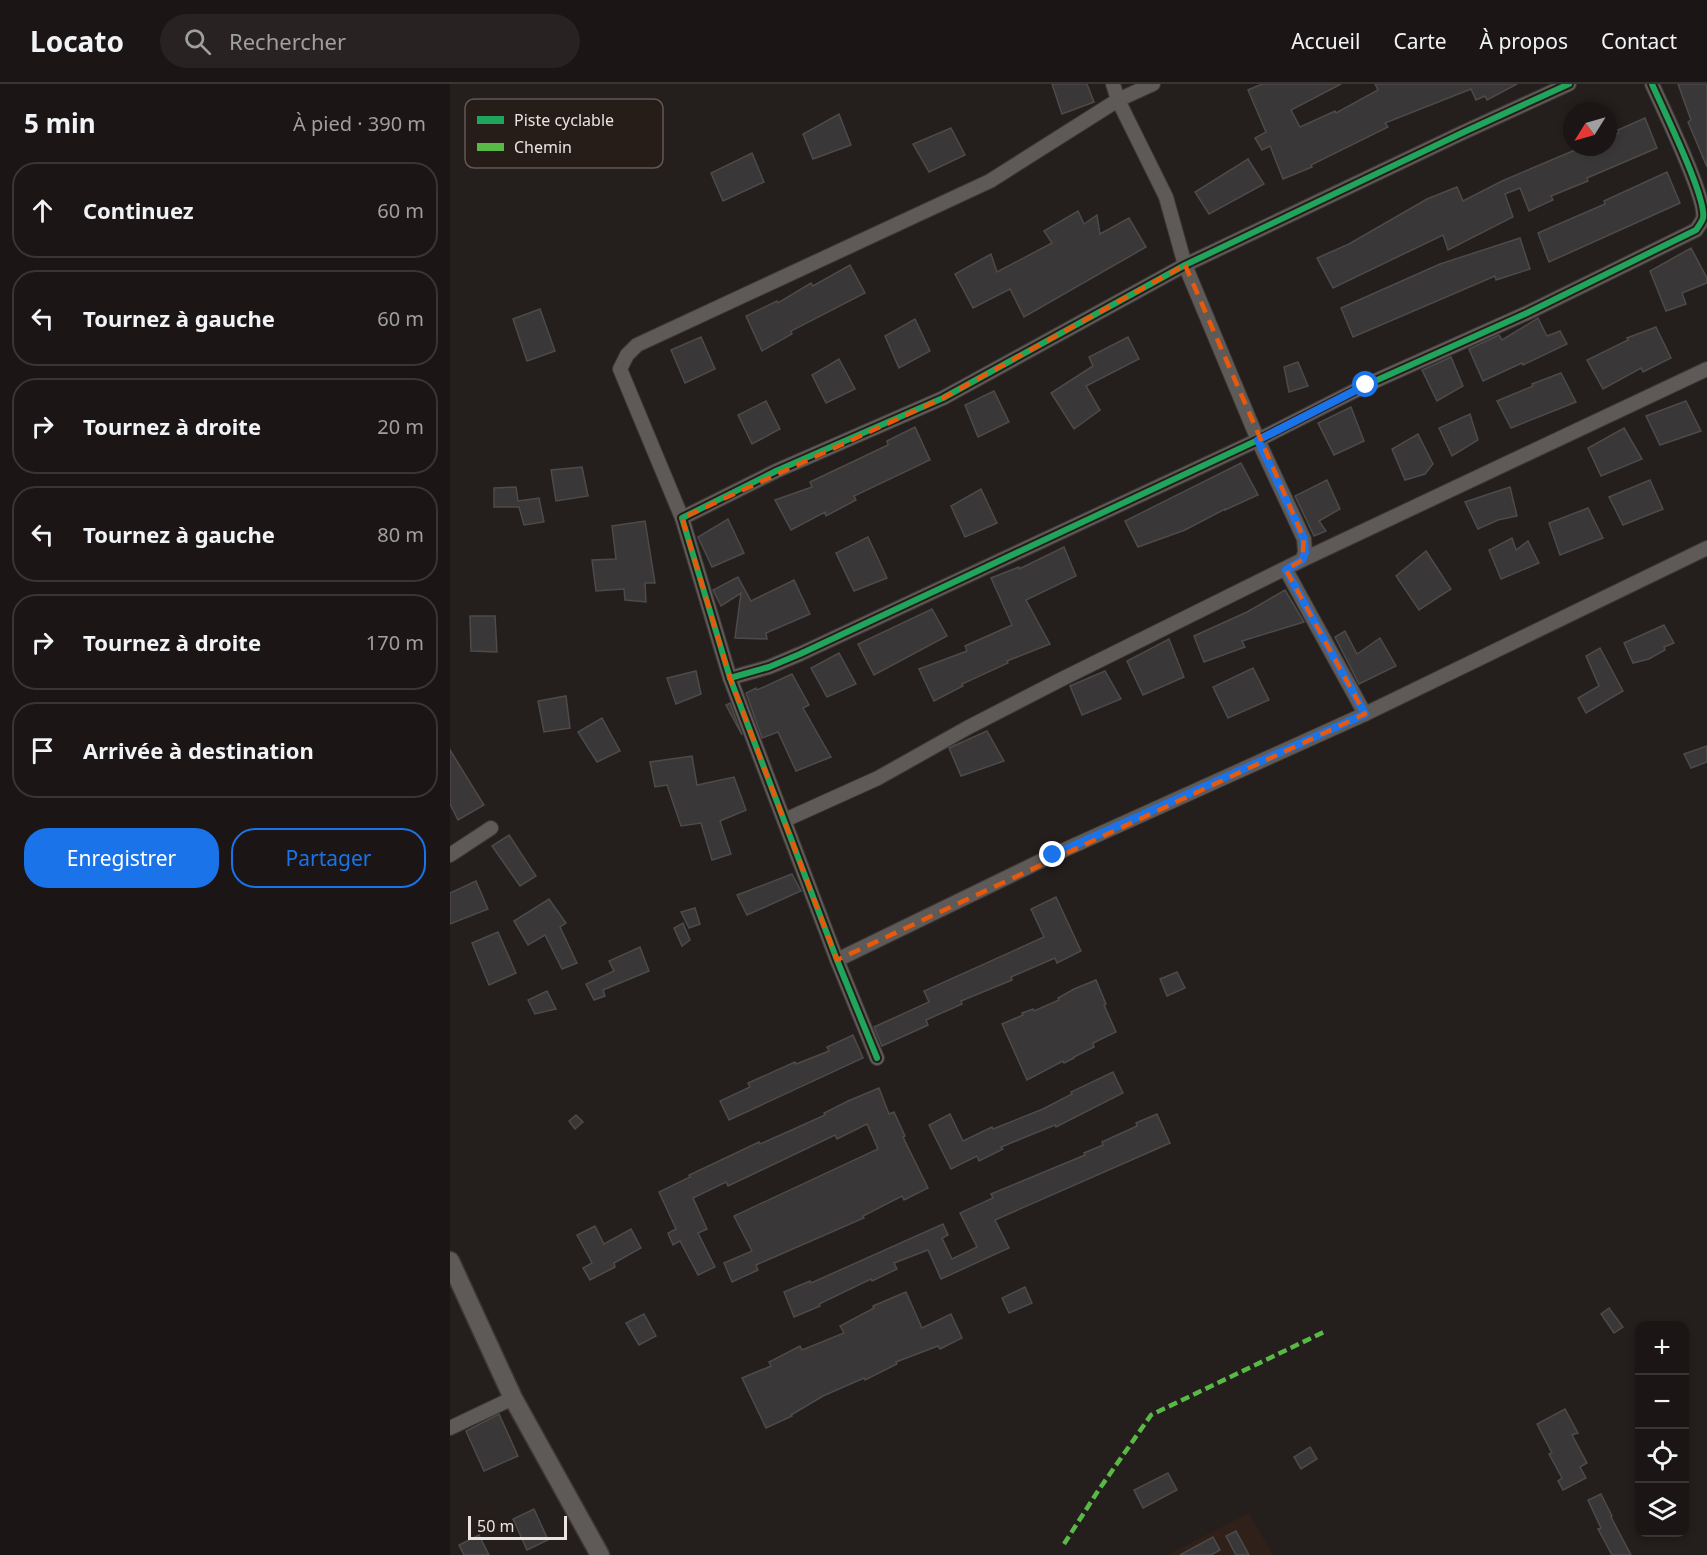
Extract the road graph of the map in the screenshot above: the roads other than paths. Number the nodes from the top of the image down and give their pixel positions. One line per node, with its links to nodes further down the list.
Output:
1 (1113, 84): 5 (street)
2 (1153, 84): 5 (street)
3 (1569, 84): 8 (street)
4 (1652, 84): 6 (street)
5 (1119, 100): 8 (street); 11 (street)
6 (1702, 201): 7 (street); 10 (street)
7 (1707, 219)
8 (1185, 265): 10 (street); 11 (street)
9 (1707, 369): 13 (street)
10 (1258, 440): 13 (street); 15 (street)
11 (682, 518): 15 (street)
12 (1707, 548): 16 (street)
13 (1302, 560): 14 (street)
14 (1286, 570): 16 (street); 17 (street)
15 (730, 678): 17 (street)
16 (1365, 714): 20 (street)
17 (785, 820): 20 (street)
18 (491, 828): 19 (street)
19 (450, 855)
20 (837, 960): 21 (street)
21 (877, 1058)
22 (450, 1260): 23 (street)
23 (513, 1398): 24 (street); 25 (street)
24 (450, 1428)
25 (600, 1555)

